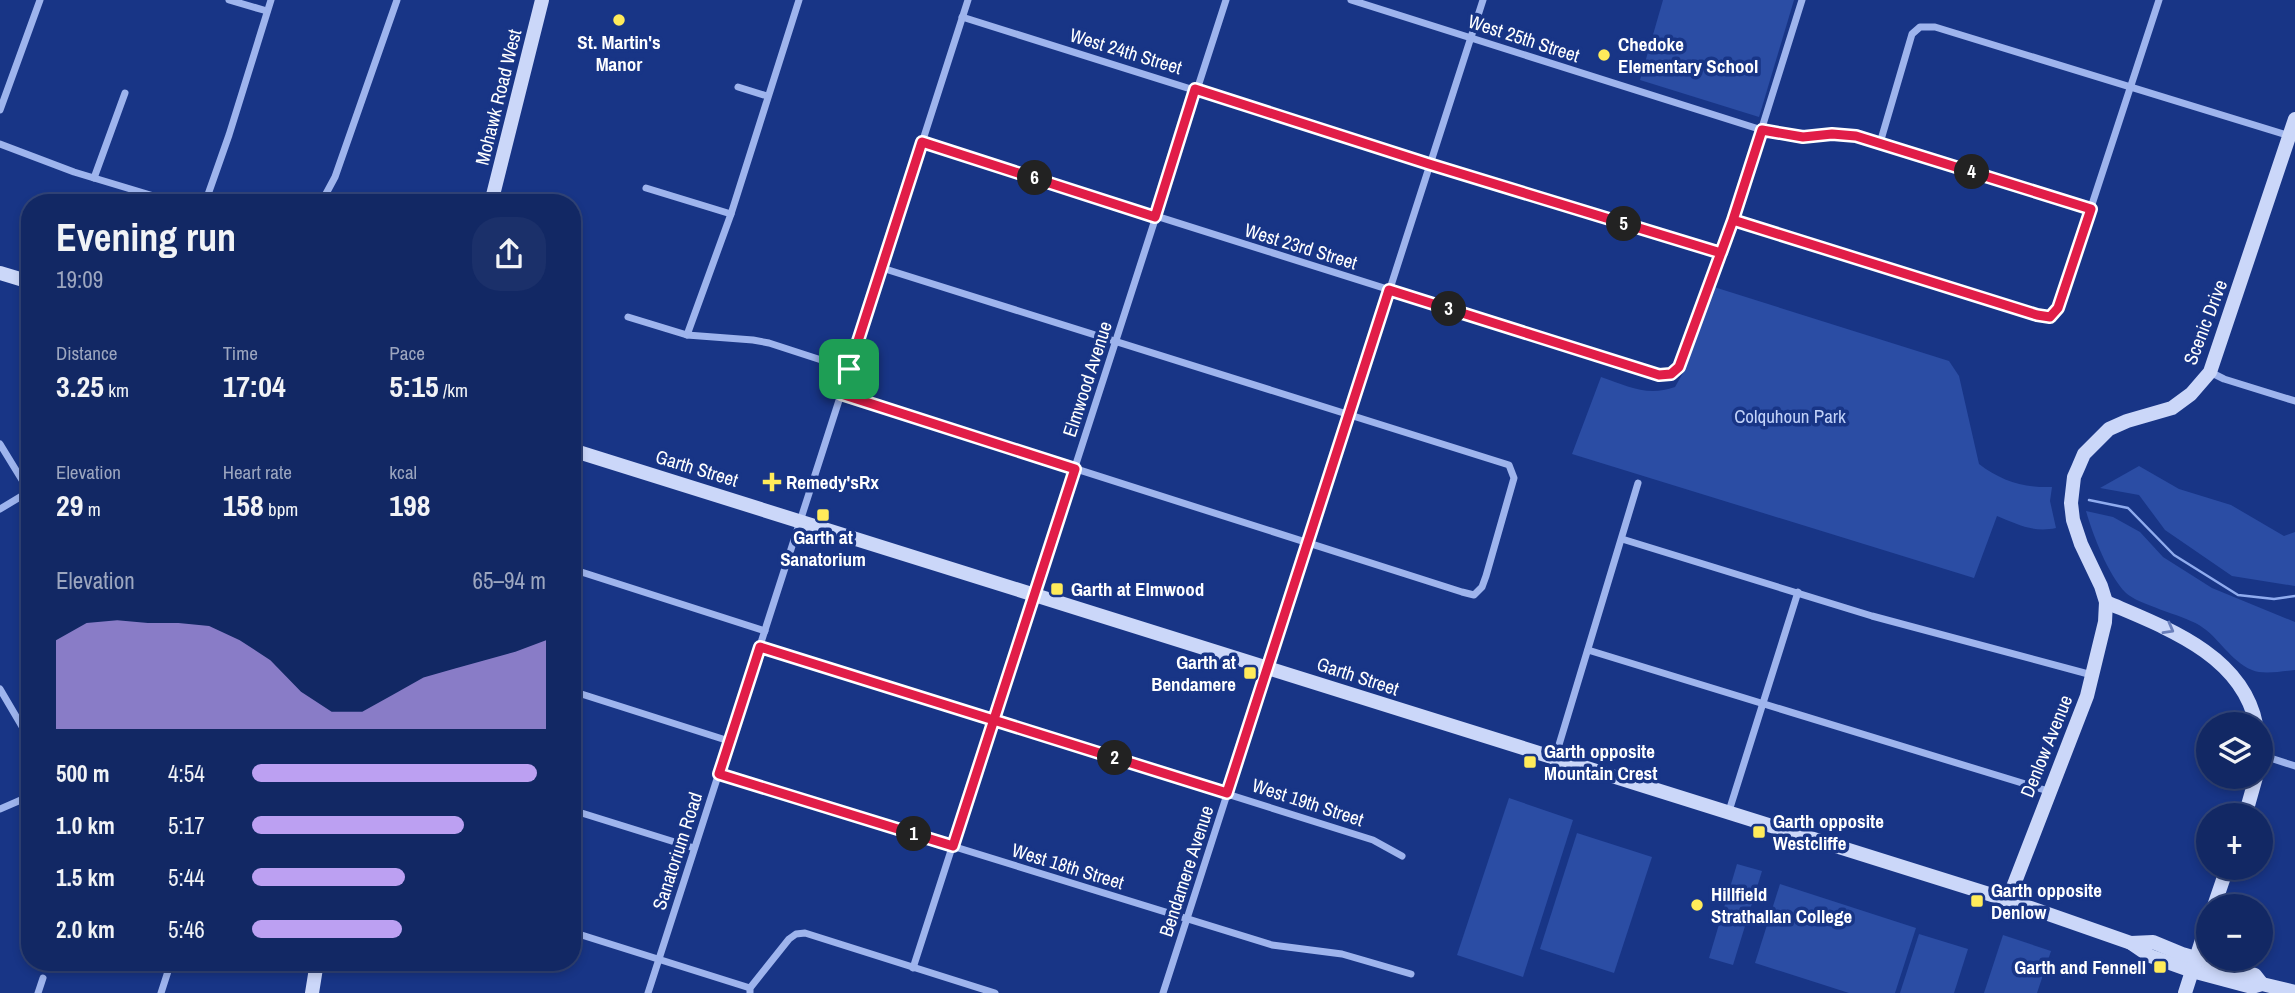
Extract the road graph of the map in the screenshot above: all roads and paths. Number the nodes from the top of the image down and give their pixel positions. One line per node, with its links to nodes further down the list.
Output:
1 (40, 0): 21 (street)
2 (229, 0): 13 (street)
3 (271, 0): 13 (street)
4 (397, 0): 33 (street)
5 (542, 0): 34 (main road, Mohawk Road West)
6 (799, 0): 20 (street)
7 (968, 0): 14 (street, Sanatorium Road)
8 (1226, 0): 18 (street, Elmwood Avenue)
9 (1351, 0): 15 (street, West 25th Street)
10 (1483, 0): 15 (street, Bendamere Avenue)
11 (1802, 0): 23 (street)
12 (2159, 0): 17 (street)
13 (267, 11): 32 (street)
14 (962, 17): 18 (street, West 24th Street); 25 (street, Sanatorium Road)
15 (1471, 37): 23 (street, West 25th Street); 28 (street, Bendamere Avenue)
16 (738, 87): 20 (street)
17 (2132, 87): 24 (street); 26 (street); 35 (street)
18 (1195, 89): 28 (street, West 24th Street); 37 (street, Elmwood Avenue)
19 (125, 93): 29 (street)
20 (767, 96): 36 (street)
21 (0, 110)
22 (2295, 119): 24 (main road, Scenic Drive)
23 (1762, 130): 26 (street, West 25th Street); 38 (street)
24 (2290, 136): 48 (main road, Scenic Drive)
25 (922, 142): 37 (street, West 23rd Street); 40 (street, Sanatorium Road)
26 (1880, 143): 35 (street, West 25th Street)
27 (0, 144): 29 (street)
28 (1429, 164): 39 (street, West 24th Street); 43 (street, Bendamere Avenue)
29 (94, 178): 31 (street)
30 (646, 188): 36 (street)
31 (147, 194)
32 (208, 194)
33 (326, 194)
34 (493, 194)
35 (2091, 209): 38 (street)
36 (731, 214): 45 (street)
37 (1155, 217): 43 (street, West 23rd Street); 46 (street, Elmwood Avenue)
38 (1733, 220): 39 (street)
39 (1721, 253): 43 (street, West 23rd Street)
40 (882, 268): 46 (street); 47 (street, Sanatorium Road)
41 (0, 273): 42 (main road)
42 (21, 279)
43 (1389, 290): 51 (street, Bendamere Avenue)
44 (628, 317): 45 (street)
45 (687, 335): 47 (street)
46 (1116, 342): 51 (street); 54 (street, Elmwood Avenue)
47 (849, 369): 49 (street, Sanatorium Road)
48 (2210, 372): 50 (street); 65 (main road, Scenic Drive)
49 (841, 394): 54 (street); 59 (street, Sanatorium Road)
50 (2295, 401)
51 (1348, 415): 61 (street, Bendamere Avenue); 61 (street)
52 (0, 444): 55 (street)
53 (581, 453): 59 (main road, Garth Street)
54 (1075, 469): 61 (street); 64 (street, Elmwood Avenue)
55 (21, 478)
56 (1638, 483): 60 (street)
57 (21, 497): 58 (street)
58 (0, 509)
59 (800, 521): 64 (main road, Garth Street); 66 (street, Sanatorium Road)
60 (1622, 539): 63 (street); 68 (street)
61 (1308, 542): 69 (street, Bendamere Avenue)
62 (581, 572): 66 (street)
63 (1798, 592): 70 (street); 73 (street)
64 (1035, 594): 69 (main road, Garth Street); 75 (street, Elmwood Avenue)
65 (2106, 602): 70 (main road, Denlow Avenue); 74 (main road, one-way to 74)
66 (765, 631): 67 (street, Sanatorium Road)
67 (760, 647): 75 (street, West 19th Street); 77 (street, Sanatorium Road)
68 (1588, 650): 73 (street); 78 (street)
69 (1269, 667): 78 (main road, Garth Street); 83 (street, Bendamere Avenue)
70 (2092, 675): 82 (main road, Denlow Avenue)
71 (0, 689): 76 (street)
72 (581, 694): 77 (street)
73 (1763, 703): 82 (street); 86 (street)
74 (2251, 712)
75 (993, 720): 83 (street, West 19th Street); 88 (street, Elmwood Avenue)
76 (21, 725)
77 (729, 741): 81 (street, Sanatorium Road)
78 (1555, 758): 86 (main road, Garth Street)
79 (2273, 759): 80 (street)
80 (2295, 766)
81 (719, 774): 88 (street, West 18th Street); 89 (street, Sanatorium Road)
82 (2048, 791): 91 (main road, Denlow Avenue)
83 (1227, 793): 90 (street, West 19th Street); 92 (street, Bendamere Avenue)
84 (21, 800): 85 (street)
85 (0, 809)
86 (1729, 811): 91 (main road, Garth Street)
87 (581, 813): 89 (street)
88 (953, 846): 92 (street, West 18th Street); 97 (street, Elmwood Avenue)
89 (694, 848): 95 (street, Sanatorium Road)
90 (1402, 856)
91 (2008, 900): 96 (main road, Garth Street)
92 (1187, 919): 100 (street, West 18th Street); 109 (street, Bendamere Avenue)
93 (581, 935): 95 (street)
94 (2196, 958): 96 (main road)
95 (659, 959): 102 (street); 107 (street, Sanatorium Road)
96 (2194, 964): 103 (main road, Garth Street); 110 (main road)
97 (913, 968): 102 (street); 108 (street)
98 (168, 971): 105 (street)
99 (316, 971): 106 (main road)
100 (1410, 974)
101 (43, 978): 104 (street)
102 (750, 991)
103 (2295, 992)
104 (38, 993)
105 (162, 993)
106 (313, 993)
107 (648, 993)
108 (995, 993)
109 (1163, 993)
110 (2185, 993)

